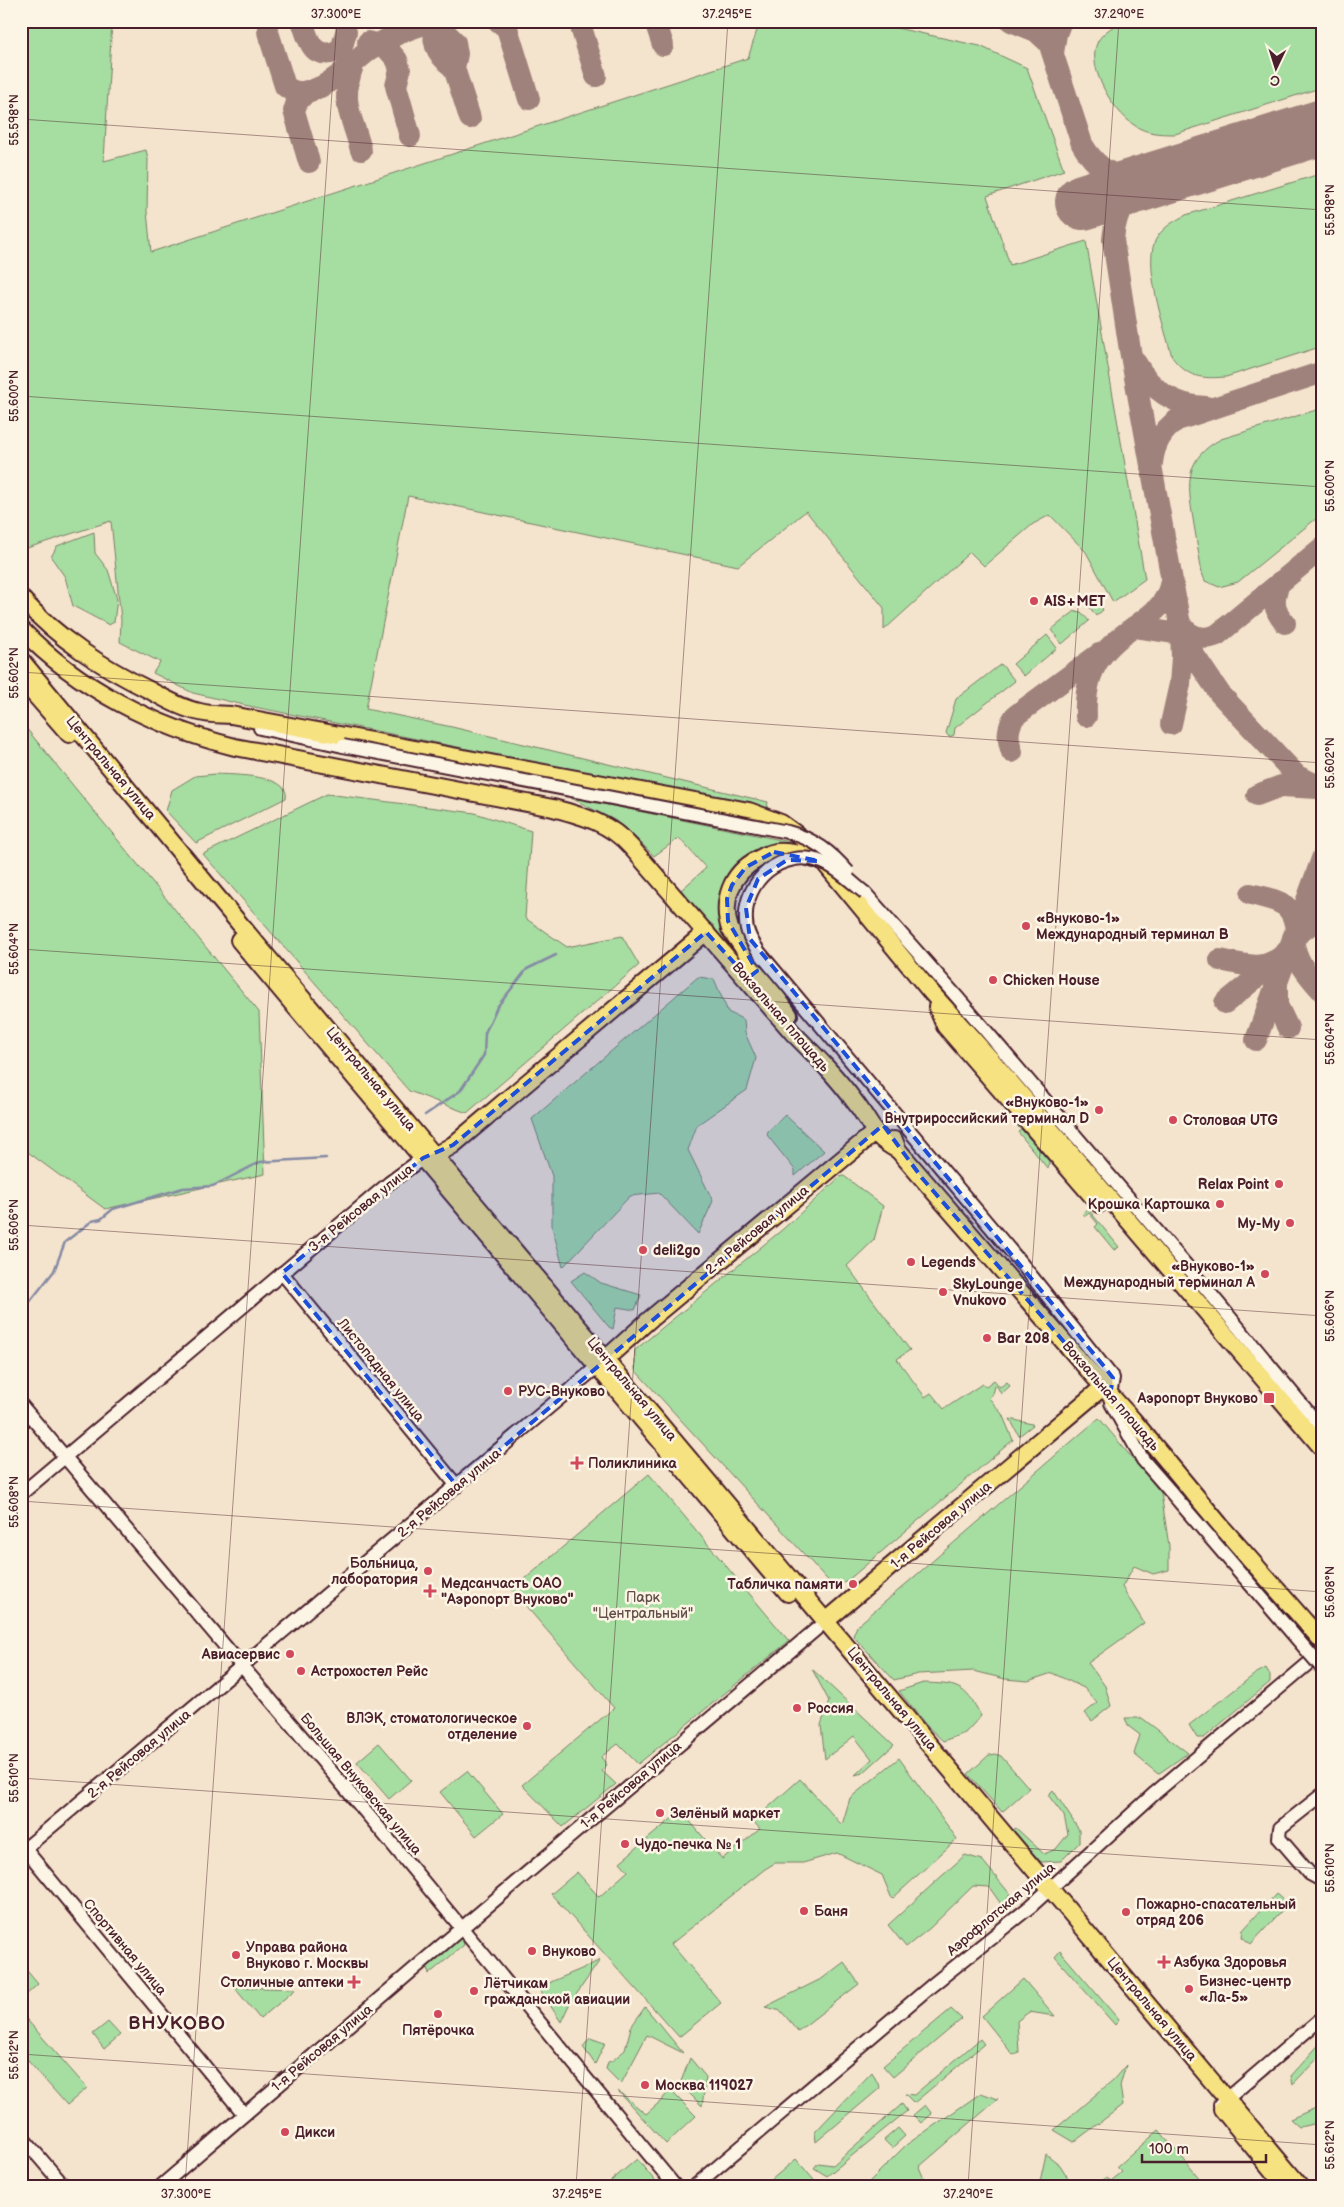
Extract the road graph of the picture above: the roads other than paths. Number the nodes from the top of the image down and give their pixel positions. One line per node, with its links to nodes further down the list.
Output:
1 (21, 598): 5 (main road)
2 (21, 629): 8 (main road, Вокзальная площадь)
3 (21, 660): 16 (main road, Центральная улица)
4 (21, 679): 16 (main road, Центральная улица)
5 (200, 712): 6 (main road); 7 (street, bridge)
6 (826, 864): 9 (main road); 10 (main road)
7 (865, 894): 21 (street, bridge); 23 (street)
8 (706, 932): 10 (main road, Вокзальная площадь); 16 (main road, 3-я Рейсовая улица)
9 (930, 991): 13 (main road); 14 (main road)
10 (818, 1057): 11 (main road, Вокзальная площадь)
11 (856, 1102): 12 (main road, Вокзальная площадь); 15 (main road, Вокзальная площадь)
12 (875, 1132): 15 (main road, Вокзальная площадь); 20 (main road, 2-я Рейсовая улица)
13 (1048, 1144): 14 (main road); 18 (main road)
14 (1066, 1147): 19 (main road)
15 (898, 1150): 21 (main road, Вокзальная площадь)
16 (429, 1157): 17 (street, 3-я Рейсовая улица); 20 (main road, Центральная улица)
17 (282, 1273): 25 (street, 3-я Рейсовая улица); 27 (street, Листопадная улица)
18 (1178, 1295): 19 (main road); 26 (main road)
19 (1196, 1300): 24 (main road)
20 (602, 1362): 27 (street, 2-я Рейсовая улица); 29 (main road, Центральная улица)
21 (1106, 1391): 29 (main road, 1-я Рейсовая улица); 30 (main road, Вокзальная площадь); 33 (street, bridge)
22 (21, 1405): 25 (street, Большая Внуковская улица)
23 (1323, 1430)
24 (1323, 1449)
25 (65, 1456): 28 (street, 3-я Рейсовая улица); 32 (street, Большая Внуковская улица)
26 (1323, 1463)
27 (457, 1486): 32 (street, 2-я Рейсовая улица)
28 (21, 1494)
29 (822, 1625): 37 (main road, Центральная улица); 38 (street, 1-я Рейсовая улица)
30 (1323, 1642)
31 (1323, 1651): 37 (street, Аэрофлотская улица)
32 (242, 1666): 35 (street, 2-я Рейсовая улица); 38 (street, Большая Внуковская улица)
33 (1323, 1669)
34 (1323, 1794): 36 (street)
35 (22, 1848): 41 (street, Спортивная улица)
36 (1323, 1881)
37 (1047, 1892): 40 (main road, Центральная улица); 46 (street, Аэрофлотская улица)
38 (461, 1928): 41 (street, 1-я Рейсовая улица); 45 (street, Большая Внуковская улица)
39 (1323, 2017): 40 (street)
40 (1223, 2102): 47 (main road, Центральная улица); 48 (main road, Центральная улица)
41 (244, 2114): 44 (street, 1-я Рейсовая улица)
42 (21, 2136): 43 (street)
43 (64, 2186)
44 (161, 2186)
45 (675, 2186)
46 (695, 2186)
47 (1285, 2186)
48 (1300, 2186)

